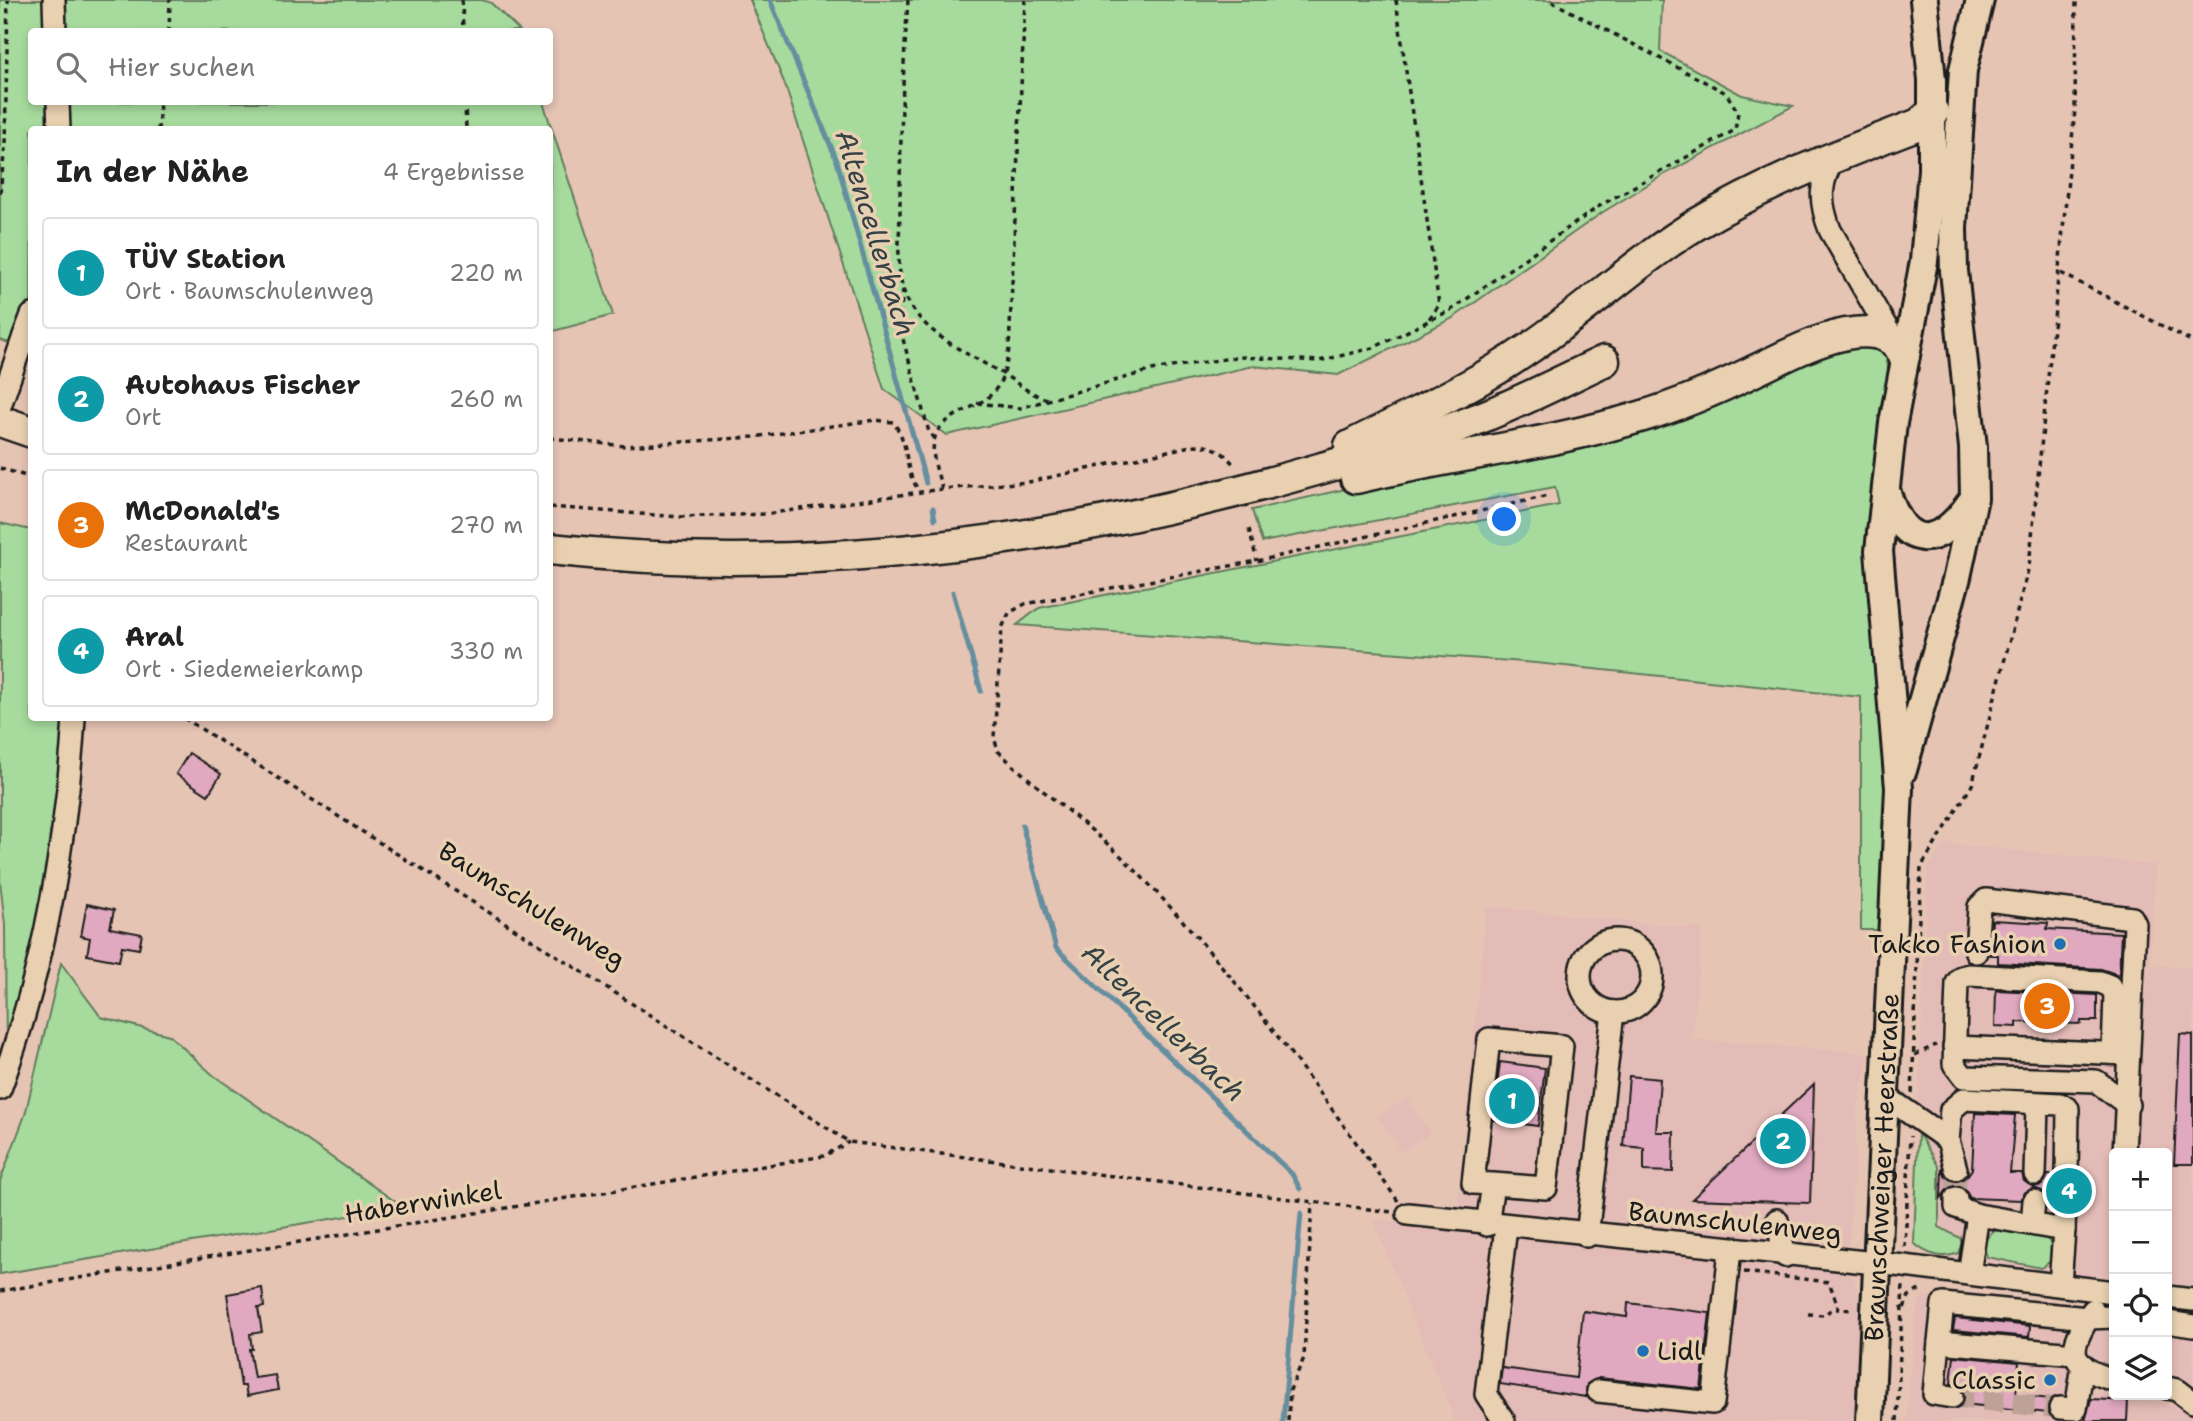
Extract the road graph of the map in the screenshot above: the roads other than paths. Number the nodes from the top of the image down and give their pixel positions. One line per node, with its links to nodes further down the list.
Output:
1 (54, 0): 4 (street)
2 (1924, 0): 6 (main road)
3 (1980, 0): 17 (main road)
4 (55, 28)
5 (58, 105): 7 (street)
6 (1933, 112): 8 (highway); 10 (main road)
7 (59, 126)
8 (1835, 155): 10 (street); 15 (highway)
9 (28, 326): 12 (street, bridge)
10 (1899, 348): 16 (main road); 18 (highway)
11 (1604, 361): 15 (highway)
12 (0, 406)
13 (0, 421): 14 (highway)
14 (28, 431)
15 (1287, 478): 18 (highway)
16 (1885, 488): 17 (main road); 21 (main road)
17 (1973, 498): 21 (main road)
18 (1203, 501): 19 (highway)
19 (553, 550)
20 (74, 721): 26 (street)
21 (1899, 788): 27 (main road, Braunschweiger Heerstraße)
22 (1976, 952): 25 (street)
23 (1613, 1012): 45 (street, Baumschulenweg)
24 (1954, 1047): 25 (street); 25 (street); 29 (street)
25 (2121, 1054): 29 (street)
26 (0, 1089)
27 (1885, 1096): 30 (street); 48 (main road, Braunschweiger Heerstraße)
28 (2037, 1105): 30 (street); 33 (street); 34 (street)
29 (2127, 1105): 31 (street)
30 (1948, 1140): 32 (street)
31 (2124, 1148)
32 (1956, 1169)
33 (2035, 1174)
34 (2067, 1175)
35 (1493, 1184): 35 (street); 43 (street)
36 (1956, 1198): 40 (street)
37 (2034, 1201): 42 (street)
38 (2065, 1207): 44 (street)
39 (1408, 1214): 43 (street, Baumschulenweg)
40 (1978, 1215): 42 (street); 49 (street)
41 (1777, 1220): 47 (street)
42 (2032, 1224): 44 (street)
43 (1496, 1226): 45 (street, Baumschulenweg); 66 (street)
44 (2064, 1230): 50 (street)
45 (1587, 1236): 46 (street, Baumschulenweg)
46 (1730, 1250): 47 (street, Baumschulenweg); 62 (street)
47 (1785, 1256): 48 (street, Baumschulenweg)
48 (1877, 1264): 49 (street, Baumschulenweg); 67 (main road, Braunschweiger Heerstraße)
49 (1969, 1274): 50 (street, Baumschulenweg)
50 (2060, 1285): 51 (street, Baumschulenweg)
51 (2107, 1292): 55 (street)
52 (2172, 1298): 53 (street)
53 (2193, 1300)
54 (2109, 1317): 55 (street)
55 (2088, 1318): 58 (street); 59 (street)
56 (2172, 1323): 57 (street)
57 (2193, 1326)
58 (1939, 1342): 59 (street); 63 (street)
59 (2079, 1360): 60 (street); 65 (street)
60 (2109, 1377)
61 (2172, 1389): 64 (street)
62 (1598, 1391)
63 (1952, 1397)
64 (2193, 1402)
65 (2060, 1408)
66 (1504, 1421)
67 (1870, 1421)

